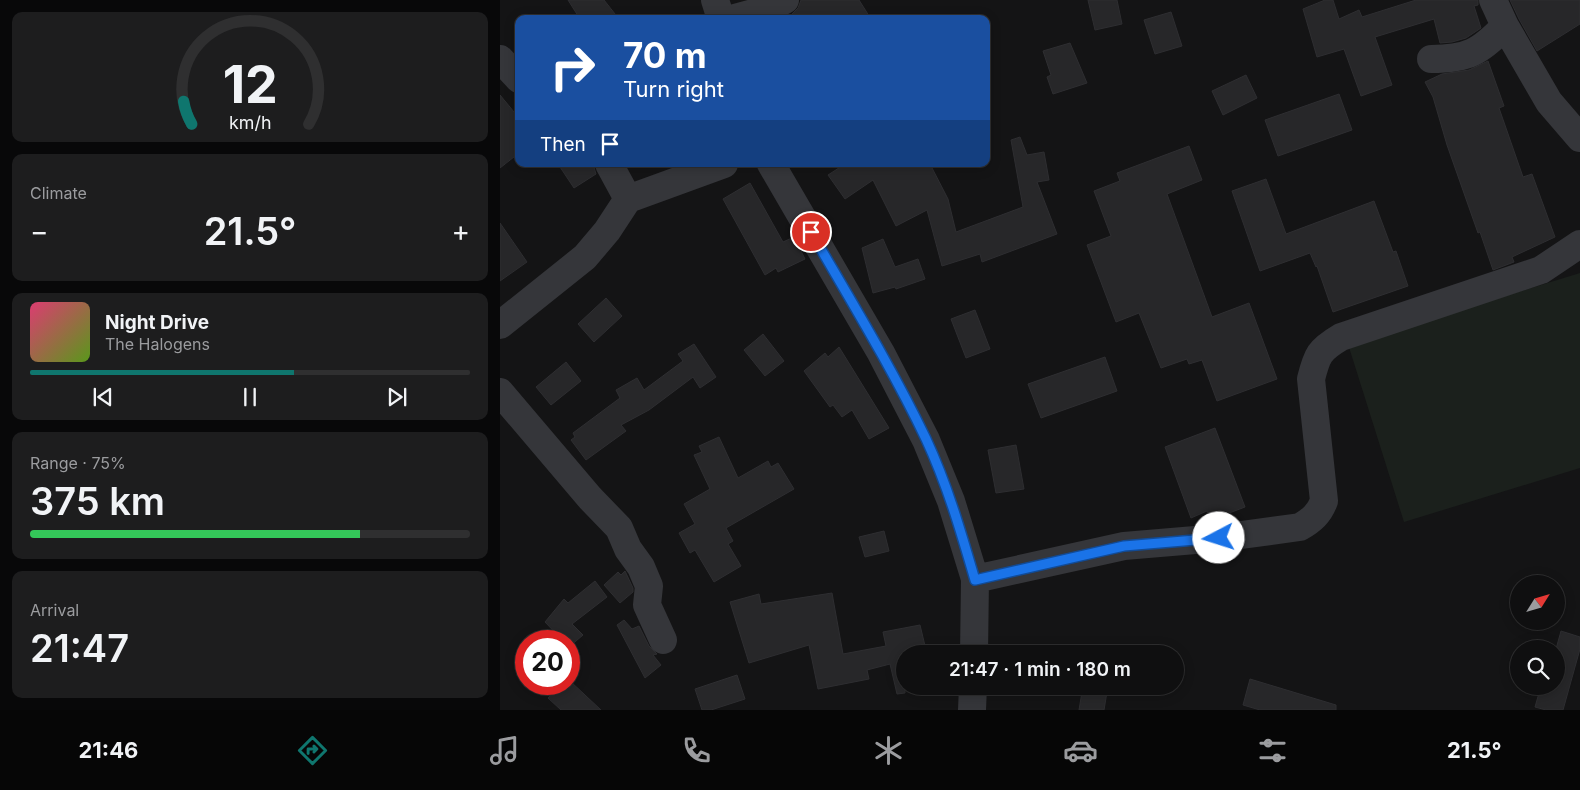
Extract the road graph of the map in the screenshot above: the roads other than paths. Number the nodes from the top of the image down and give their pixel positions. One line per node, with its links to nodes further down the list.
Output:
1 (715, 0): 4 (street)
2 (785, 0): 5 (street)
3 (1493, 0): 6 (street)
4 (720, 15)
5 (746, 15)
6 (1505, 26): 8 (street); 10 (street)
7 (500, 59): 9 (street)
8 (1432, 59)
9 (515, 75)
10 (1580, 138)
11 (611, 167): 14 (street)
12 (716, 167): 14 (street)
13 (773, 167): 18 (street)
14 (628, 200): 16 (street)
15 (1580, 244): 18 (street)
16 (500, 325)
17 (500, 392): 19 (street)
18 (975, 580): 20 (street)
19 (663, 640)
20 (974, 645)
21 (973, 695): 22 (street)
22 (972, 710)

